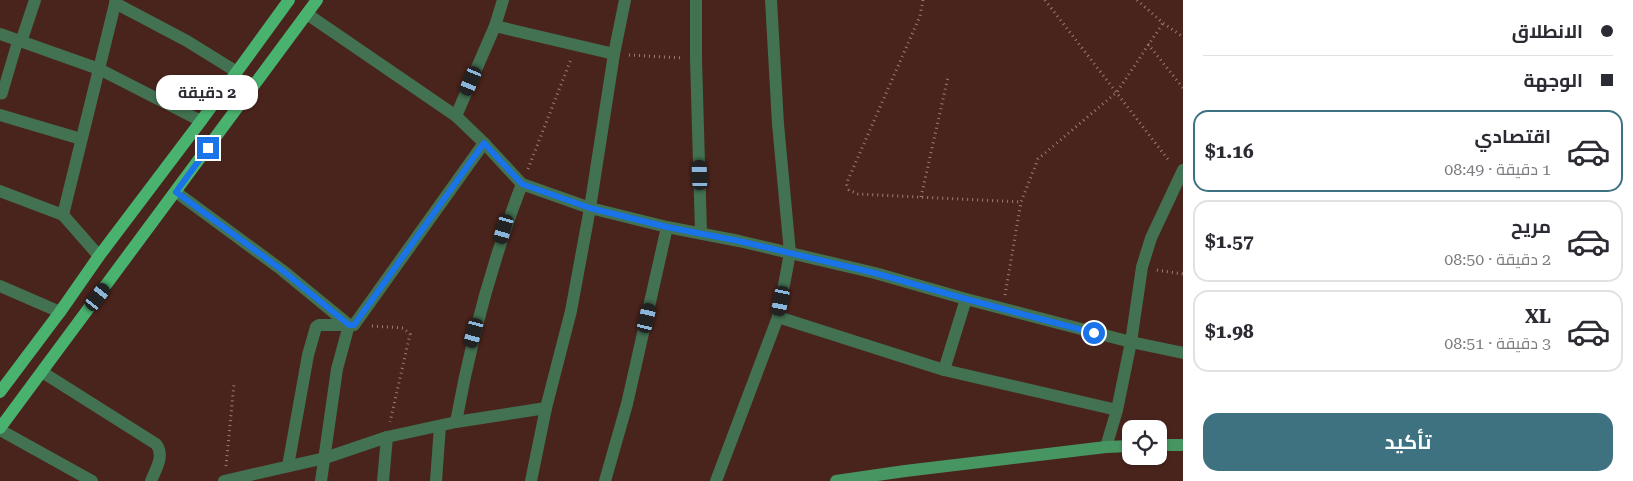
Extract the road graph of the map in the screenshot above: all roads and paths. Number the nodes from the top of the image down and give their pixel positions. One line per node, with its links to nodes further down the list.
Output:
1 (35, 0): 17 (street)
2 (289, 0): 23 (main road)
3 (317, 0): 12 (main road)
4 (503, 0): 14 (street)
5 (625, 0): 20 (street)
6 (696, 0): 21 (street)
7 (771, 0): 43 (street)
8 (923, 0): 37 (path)
9 (1045, 0): 26 (path)
10 (1137, 0): 13 (path)
11 (116, 2): 22 (street); 23 (street)
12 (307, 14): 29 (street); 36 (main road)
13 (1163, 23): 16 (path); 18 (path)
14 (495, 26): 19 (street); 29 (street)
15 (0, 34): 17 (street)
16 (1183, 37)
17 (20, 41): 22 (street); 27 (lane)
18 (1148, 44): 25 (path); 26 (path)
19 (576, 45): 20 (street); 34 (path)
20 (614, 54): 21 (path); 39 (street)
21 (696, 59): 42 (street)
22 (100, 69): 30 (street); 31 (street)
23 (237, 72): 30 (main road)
24 (948, 77): 37 (path)
25 (1183, 88)
26 (1117, 92): 33 (path); 38 (path)
27 (2, 94)
28 (0, 114): 31 (street)
29 (456, 116): 32 (street)
30 (202, 121): 44 (main road)
31 (81, 139): 40 (street)
32 (484, 143): 34 (street); 52 (street)
33 (1182, 173): 45 (street)
34 (522, 184): 39 (street); 61 (street)
35 (0, 191): 40 (street)
36 (176, 192): 52 (street); 56 (main road)
37 (921, 197): 38 (path)
38 (1021, 202): 49 (path)
39 (590, 208): 41 (street); 59 (street)
40 (63, 215): 44 (street)
41 (667, 227): 42 (street); 78 (street)
42 (701, 233): 43 (street)
43 (790, 253): 48 (street); 51 (street)
44 (99, 256): 50 (main road)
45 (1142, 267): 46 (path); 53 (street)
46 (1183, 274)
47 (0, 286): 50 (street)
48 (966, 299): 49 (street); 55 (street)
49 (1002, 308): 53 (street)
50 (60, 312): 58 (main road)
51 (778, 317): 55 (street); 79 (street)
52 (352, 325): 64 (path); 69 (street); 70 (street)
53 (1131, 342): 54 (street); 60 (street)
54 (1183, 353)
55 (944, 370): 60 (street)
56 (42, 372): 63 (main road); 72 (street)
57 (234, 384): 73 (path)
58 (0, 392)
59 (546, 408): 61 (street); 77 (street)
60 (1117, 410): 68 (street)
61 (456, 422): 62 (street)
62 (440, 426): 64 (street); 76 (street)
63 (0, 429): 71 (street)
64 (387, 437): 69 (street); 75 (street)
65 (1167, 445): 66 (main road)
66 (1183, 445)
67 (1122, 446): 68 (main road)
68 (1106, 447): 80 (main road)
69 (325, 458): 70 (street); 74 (street)
70 (288, 466): 73 (street)
71 (92, 481)
72 (151, 481)
73 (224, 481)
74 (321, 481)
75 (383, 481)
76 (436, 481)
77 (531, 481)
78 (605, 481)
79 (716, 481)
80 (836, 481)

